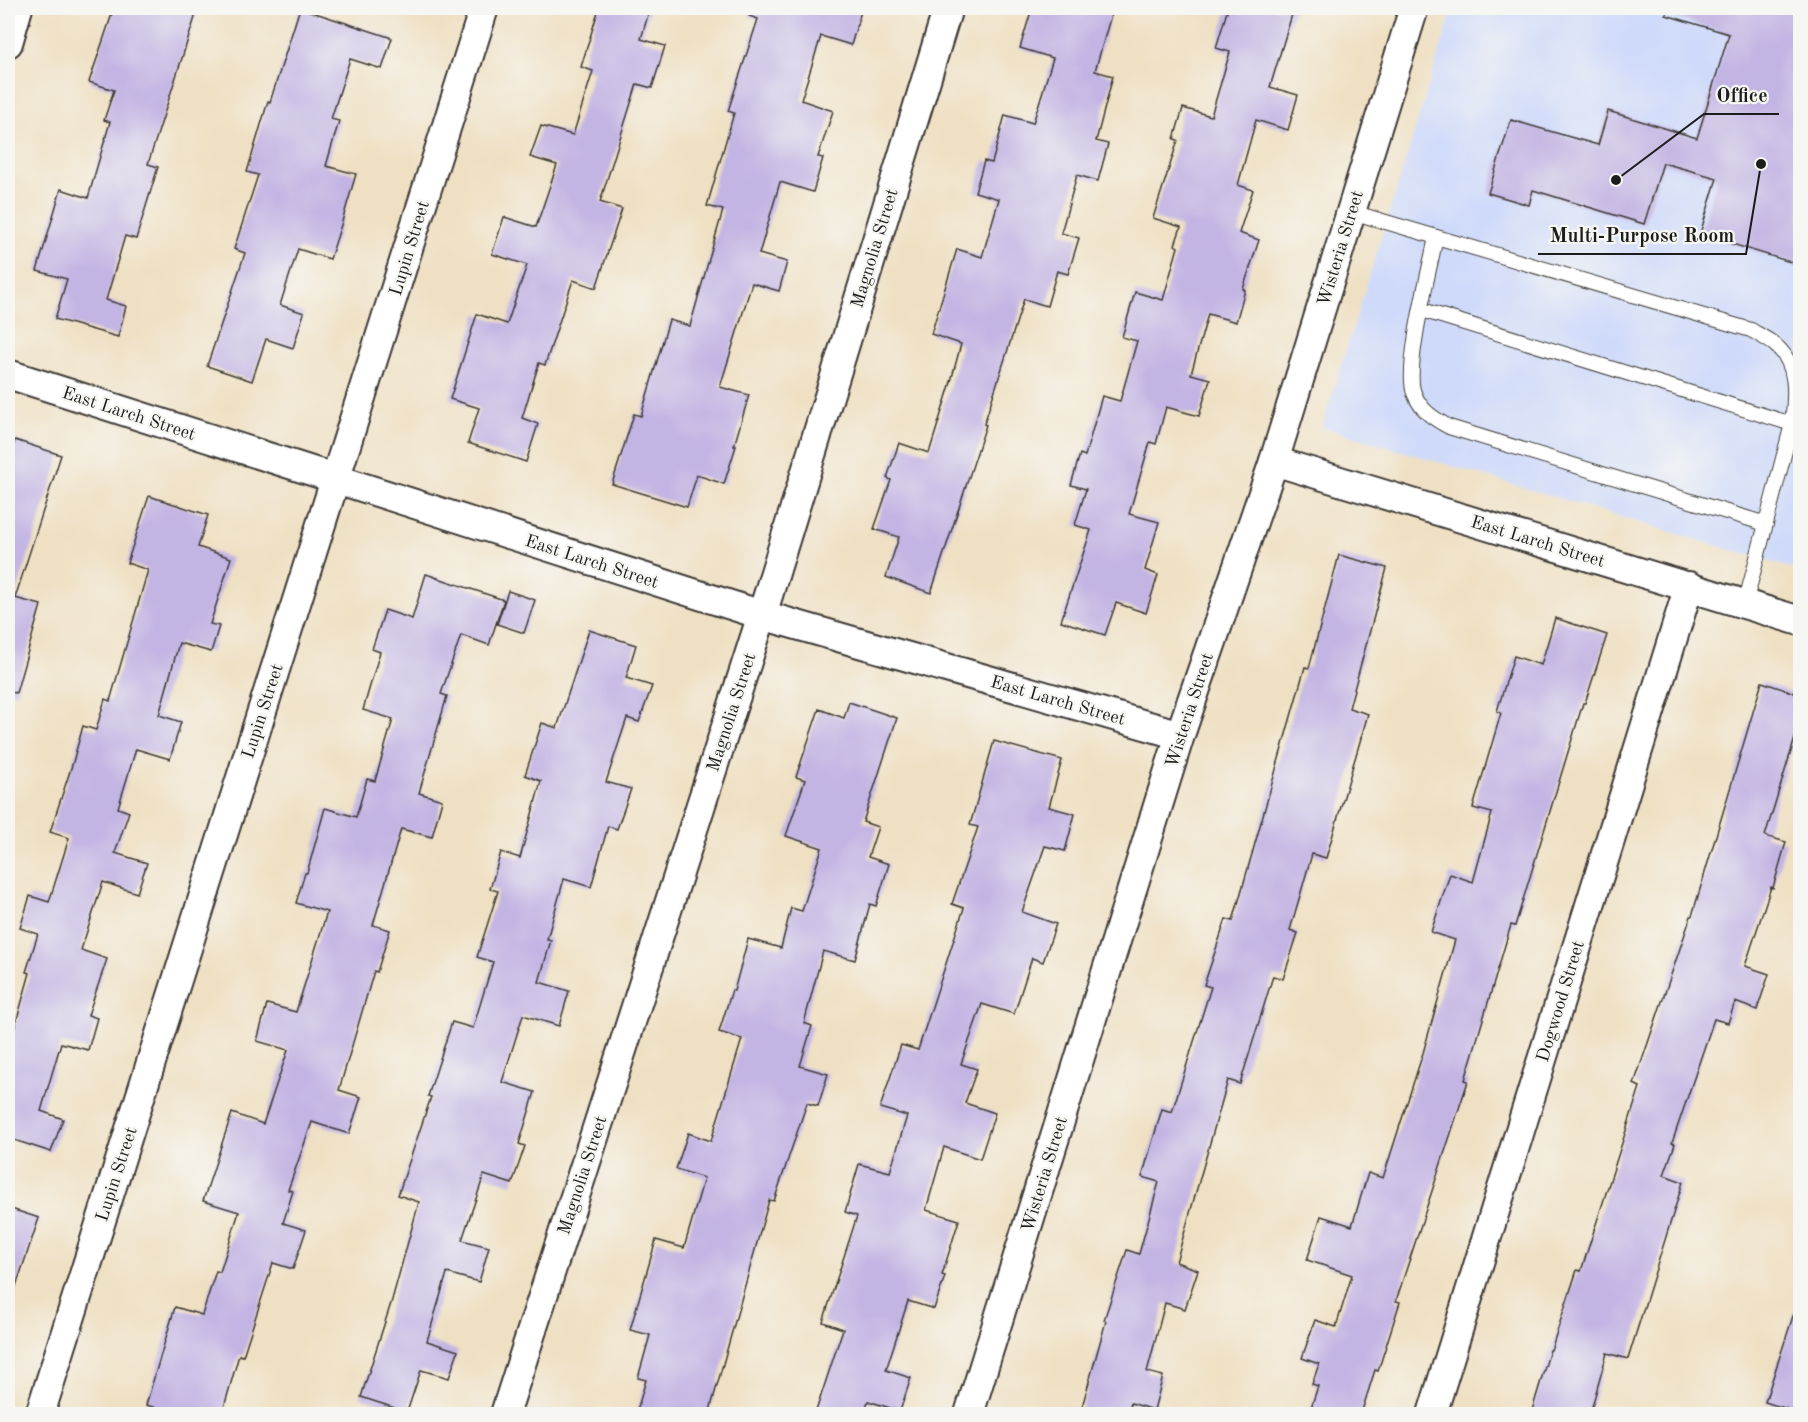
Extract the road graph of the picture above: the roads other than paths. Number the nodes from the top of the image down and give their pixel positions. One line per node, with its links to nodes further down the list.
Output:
1 (18, 8): 5 (street)
2 (484, 8): 12 (street, Lupin Street)
3 (948, 8): 16 (street, Magnolia Street)
4 (1414, 8): 6 (street, Wisteria Street)
5 (8, 43)
6 (1352, 212): 7 (lane); 11 (street, Wisteria Street)
7 (1436, 237): 8 (lane); 10 (lane)
8 (1422, 310): 10 (lane); 13 (lane)
9 (8, 374): 12 (street, East Larch Street)
10 (1792, 424): 13 (lane)
11 (1274, 461): 14 (street, East Larch Street); 18 (street, Wisteria Street)
12 (336, 480): 16 (street, East Larch Street); 19 (street, Lupin Street)
13 (1766, 524): 15 (lane)
14 (1689, 586): 15 (street, East Larch Street); 22 (street, Dogwood Street)
15 (1745, 604): 17 (street, East Larch Street)
16 (762, 615): 18 (street, East Larch Street); 20 (street, Magnolia Street)
17 (1800, 621)
18 (1180, 735): 21 (street, Wisteria Street)
19 (40, 1414)
20 (505, 1414)
21 (969, 1414)
22 (1432, 1414)

